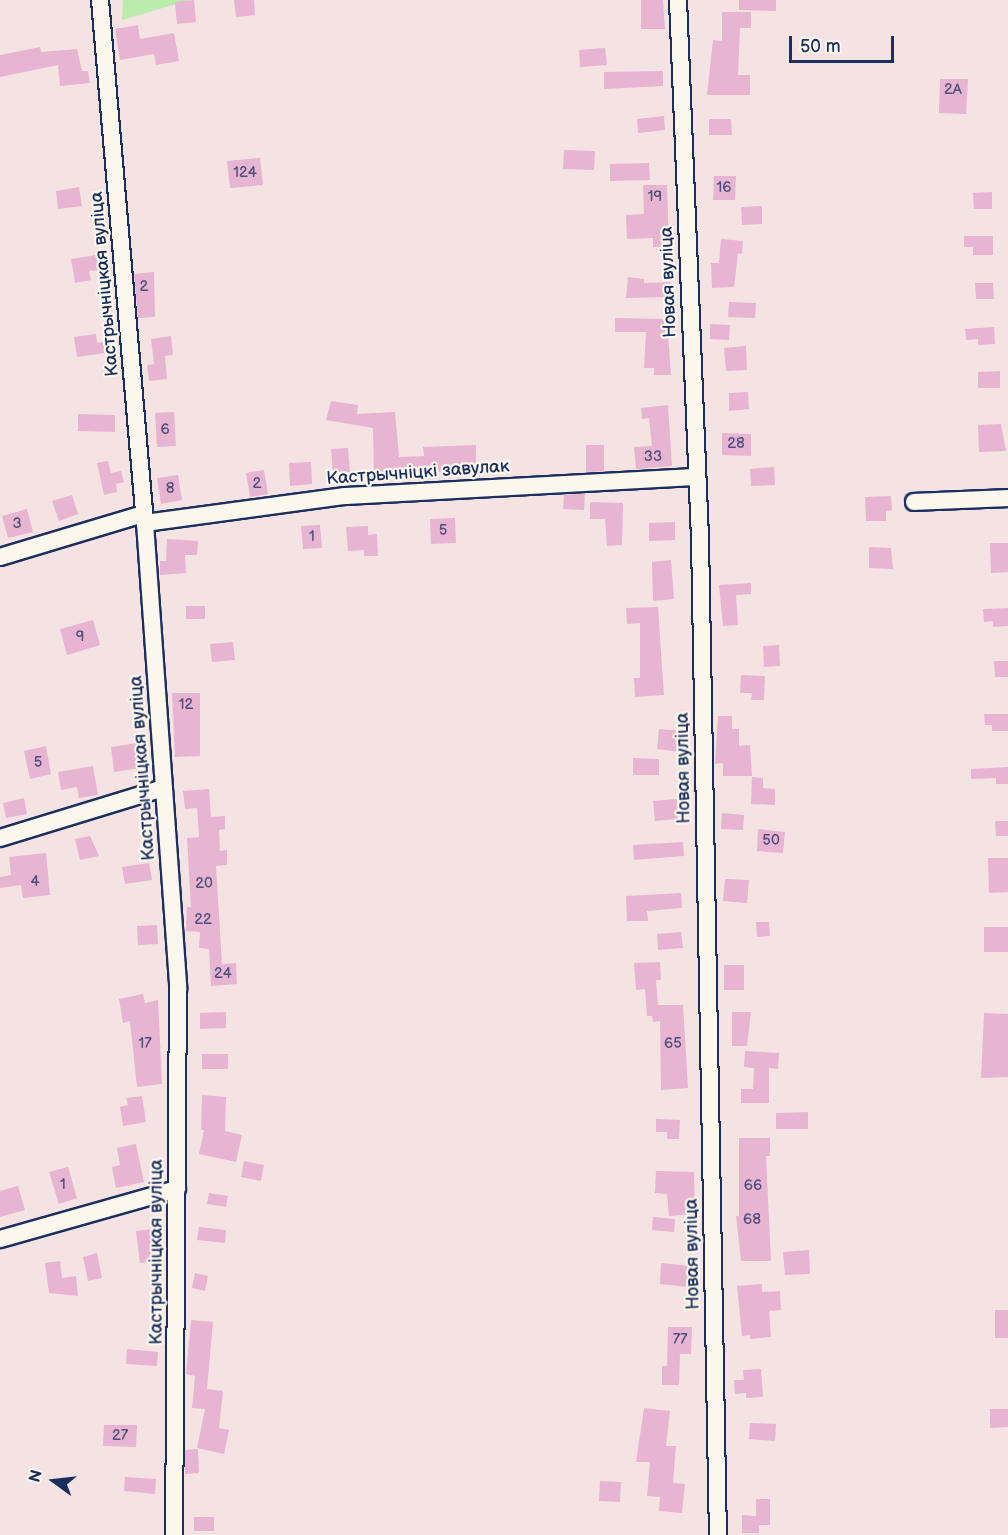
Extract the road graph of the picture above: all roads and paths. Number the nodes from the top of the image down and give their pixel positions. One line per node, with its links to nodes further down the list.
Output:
1 (100, 0): 6 (street, Кастрычніцкая вуліца)
2 (678, 0): 3 (street, Новая вуліца)
3 (695, 477): 6 (street, Кастрычніцкі завулак); 13 (street, Новая вуліца)
4 (1008, 498): 5 (street)
5 (914, 502)
6 (144, 518): 7 (street, Кастрычніцкі завулак); 8 (street, Кастрычніцкая вуліца)
7 (0, 557)
8 (164, 788): 9 (street); 10 (street, Кастрычніцкая вуліца)
9 (0, 838)
10 (177, 1189): 11 (street); 12 (street, Кастрычніцкая вуліца)
11 (0, 1239)
12 (174, 1535)
13 (718, 1535)

